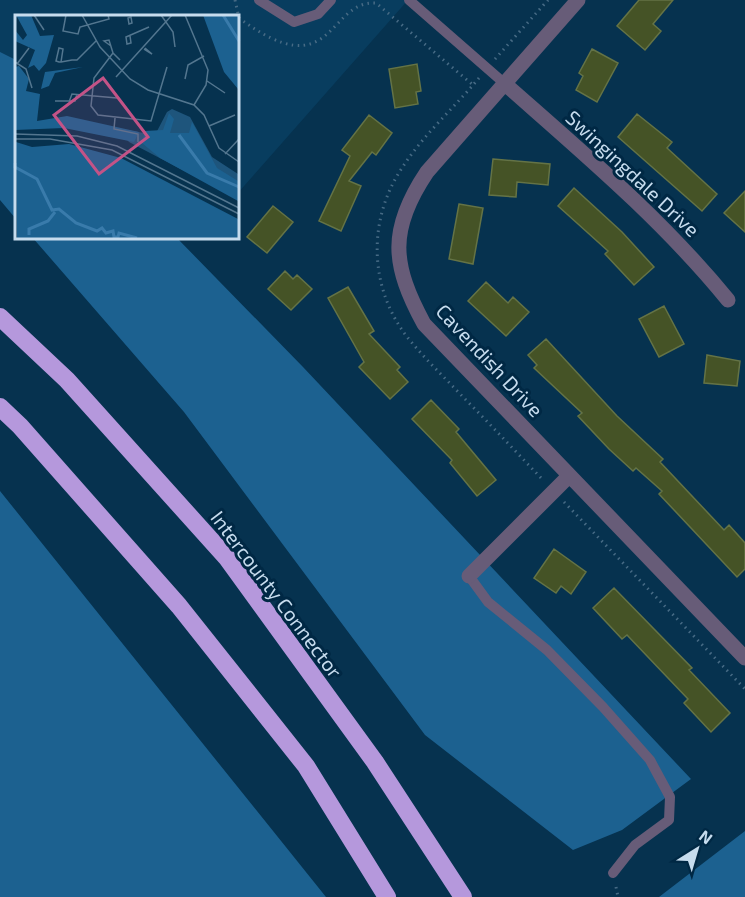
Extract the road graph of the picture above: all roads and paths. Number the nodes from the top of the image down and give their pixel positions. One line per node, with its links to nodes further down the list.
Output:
1 (235, 0): 9 (path)
2 (259, 0): 3 (lane)
3 (331, 0)
4 (409, 0): 7 (lane)
5 (548, 0): 7 (path)
6 (578, 0): 8 (street, Cavendish Drive)
7 (487, 68): 8 (lane); 9 (path)
8 (504, 83): 10 (street, Swingingdale Drive); 13 (street, Cavendish Drive)
9 (473, 85): 14 (path)
10 (728, 300)
11 (0, 317): 20 (highway, Intercounty Connector)
12 (0, 406): 19 (highway)
13 (569, 476): 14 (street); 16 (street, Cavendish Drive)
14 (554, 491): 15 (street); 17 (path)
15 (469, 576): 18 (lane)
16 (745, 658)
17 (745, 689)
18 (613, 873)
19 (387, 897)
20 (463, 897)

